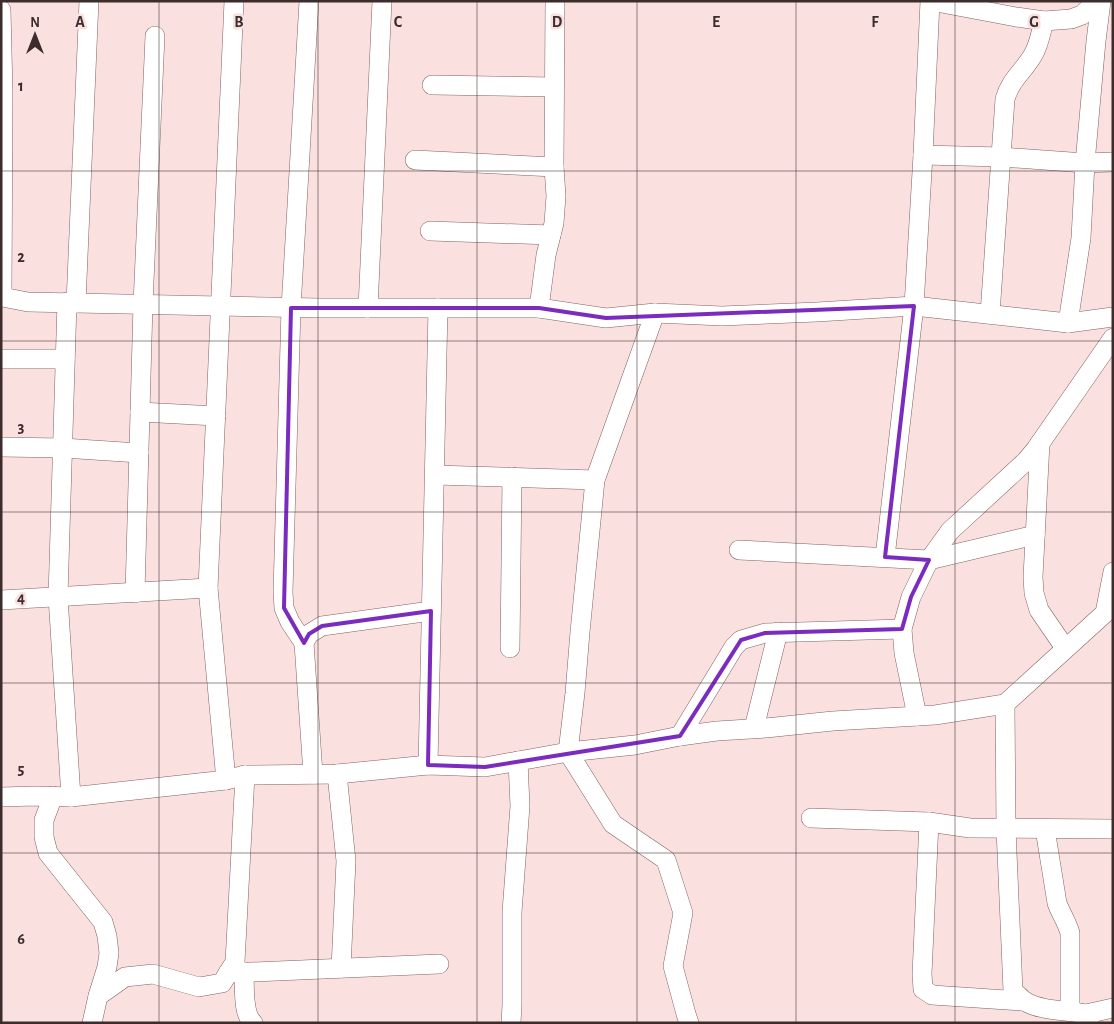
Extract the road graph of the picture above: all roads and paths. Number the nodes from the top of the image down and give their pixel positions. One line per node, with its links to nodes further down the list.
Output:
1 (89, 1): 23 (street)
2 (234, 1): 25 (street)
3 (308, 1): 27 (street)
4 (382, 1): 28 (street)
5 (555, 1): 13 (street)
6 (931, 1): 10 (street); 14 (street)
7 (1097, 1): 10 (street)
8 (1101, 1): 18 (street)
9 (1, 10): 22 (street)
10 (1044, 21): 15 (street)
11 (155, 36): 24 (street)
12 (432, 85): 13 (street)
13 (554, 87): 19 (street)
14 (923, 155): 15 (street); 26 (street)
15 (1001, 157): 18 (street); 32 (street)
16 (415, 160): 19 (street)
17 (1113, 162): 18 (street)
18 (1085, 163): 34 (street)
19 (554, 167): 21 (street)
20 (430, 231): 21 (street)
21 (551, 235): 30 (street)
22 (2, 297): 23 (street)
23 (72, 302): 24 (street); 37 (street)
24 (143, 304): 25 (street); 38 (street)
25 (221, 306): 27 (street); 39 (street)
26 (914, 306): 31 (street); 32 (street); 49 (street)
27 (291, 308): 28 (street); 60 (street)
28 (368, 308): 29 (street)
29 (438, 308): 30 (street); 44 (street)
30 (539, 308): 31 (street)
31 (655, 313): 46 (street)
32 (990, 314): 34 (street)
33 (1113, 317): 34 (street)
34 (1068, 323)
35 (1113, 338): 40 (street)
36 (1, 359): 37 (street)
37 (65, 359): 42 (street)
38 (140, 412): 39 (street); 43 (street)
39 (216, 416): 52 (street)
40 (1040, 443): 47 (street); 50 (street)
41 (1, 447): 42 (street)
42 (63, 448): 43 (street); 54 (street)
43 (139, 453): 53 (street)
44 (435, 475): 45 (street); 56 (street)
45 (512, 477): 46 (street); 61 (street)
46 (595, 480): 67 (street)
47 (1035, 535): 50 (street); 62 (street)
48 (739, 550): 49 (street)
49 (884, 558): 50 (street)
50 (929, 560): 58 (street)
51 (1113, 572): 57 (street)
52 (208, 588): 53 (street); 73 (street)
53 (136, 592): 54 (street)
54 (58, 597): 55 (street); 75 (street)
55 (1, 600)
56 (431, 611): 60 (street); 69 (street)
57 (1109, 613): 62 (street)
58 (902, 629): 59 (street); 64 (street)
59 (778, 632): 65 (street); 66 (street)
60 (304, 643): 70 (street)
61 (510, 648)
62 (1066, 648): 63 (street)
63 (1005, 704): 64 (street); 78 (street)
64 (917, 716): 65 (street)
65 (754, 728): 66 (street)
66 (680, 736): 67 (street)
67 (568, 752): 68 (street); 91 (street)
68 (518, 761): 69 (street); 90 (street)
69 (428, 765): 71 (street)
70 (313, 774): 71 (street); 72 (street)
71 (337, 774): 82 (street)
72 (245, 775): 73 (street); 83 (street)
73 (226, 780): 75 (street)
74 (1, 797): 75 (street)
75 (62, 797): 84 (street)
76 (811, 818): 77 (street)
77 (929, 822): 78 (street); 86 (street)
78 (1006, 829): 79 (street); 86 (street)
79 (1045, 829): 80 (street); 87 (street)
80 (1113, 829)
81 (438, 964): 82 (street)
82 (341, 968): 83 (street)
83 (236, 973): 84 (street); 89 (street)
84 (98, 996): 88 (street)
85 (1113, 1008): 87 (street)
86 (1031, 1010): 87 (street)
87 (1082, 1016)
88 (92, 1023)
89 (253, 1023)
90 (511, 1023)
91 (689, 1023)

